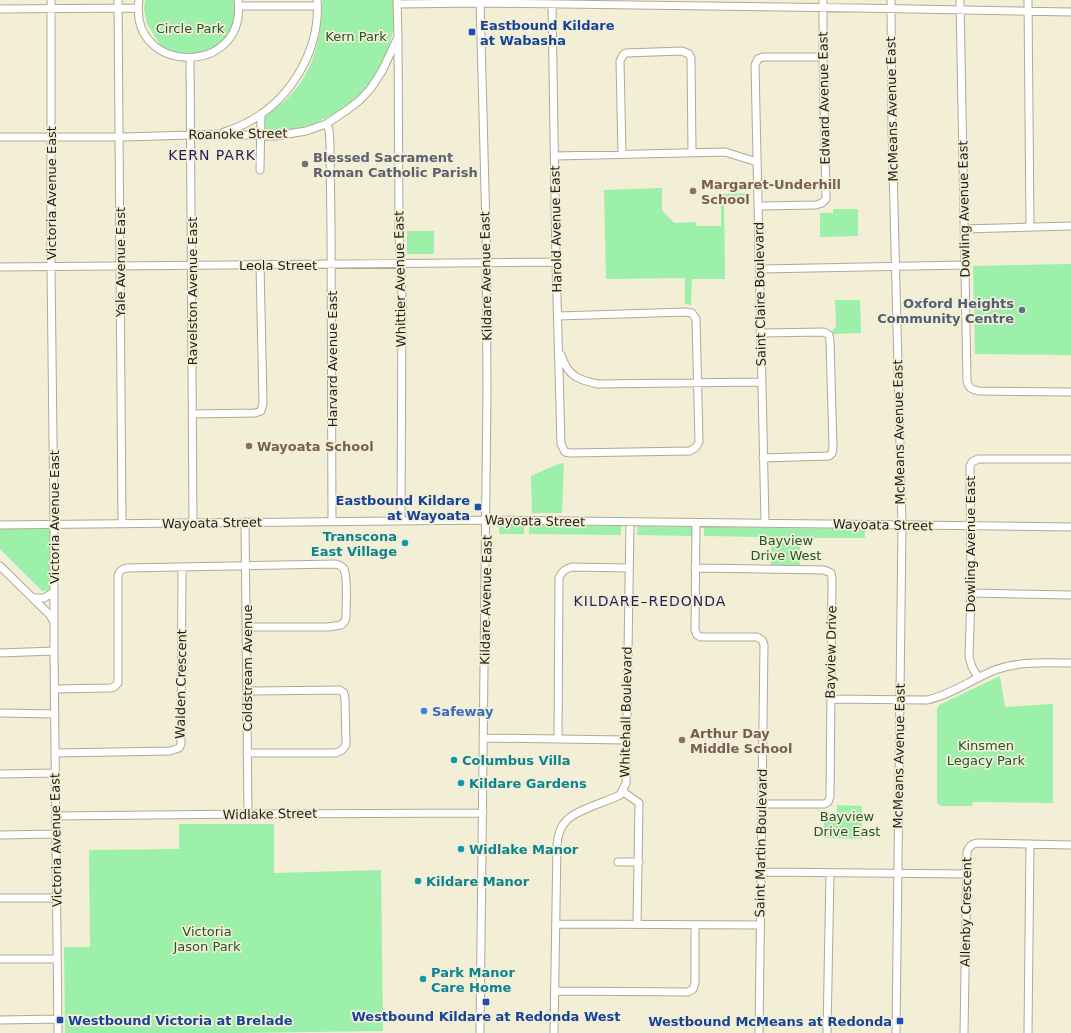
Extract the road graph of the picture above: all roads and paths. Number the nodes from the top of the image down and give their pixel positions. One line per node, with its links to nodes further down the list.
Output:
1 (51, 0): 15 (street, Victoria Avenue East)
2 (118, 0): 16 (street, Yale Avenue East)
3 (139, 0): 17 (street)
4 (891, 0): 19 (street, McMeans Avenue East)
5 (960, 0): 20 (street, Dowling Avenue East)
6 (1028, 0): 21 (street)
7 (398, 2): 8 (street); 23 (street, Roanoke Street)
8 (480, 2): 13 (street); 45 (street, Kildare Avenue East)
9 (238, 3): 10 (street); 25 (street)
10 (317, 3): 26 (street)
11 (687, 3): 12 (street); 13 (street)
12 (754, 3): 14 (street)
13 (552, 4): 36 (street, Harold Avenue East)
14 (823, 4): 19 (street); 24 (street, Edward Avenue East)
15 (51, 8): 16 (street); 18 (street); 33 (street, Victoria Avenue East)
16 (118, 8): 17 (street); 30 (street, Yale Avenue East)
17 (138, 8): 25 (street)
18 (0, 9)
19 (890, 9): 20 (street); 52 (street, McMeans Avenue East)
20 (960, 10): 21 (street); 42 (street, Dowling Avenue East)
21 (1027, 11): 22 (street); 41 (street)
22 (1071, 12)
23 (398, 37): 27 (street, Roanoke Street); 44 (street, Whittier Avenue East)
24 (823, 57): 37 (street, Saint Claire Boulevard); 39 (street, Edward Avenue East)
25 (190, 58): 29 (street, Ravelston Avenue East)
26 (261, 114): 28 (street); 31 (street)
27 (326, 124): 31 (street, Roanoke Street); 47 (street, Harvard Avenue East)
28 (221, 134): 29 (street, Roanoke Street); 31 (street, Roanoke Street)
29 (191, 135): 30 (street, Roanoke Street); 51 (street, Ravelston Avenue East)
30 (119, 136): 33 (street, Roanoke Street); 50 (street, Yale Avenue East)
31 (260, 136): 38 (street)
32 (0, 137): 33 (street, Roanoke Street)
33 (51, 138): 49 (street, Victoria Avenue East)
34 (692, 152): 35 (street); 35 (street); 37 (street)
35 (622, 154): 36 (street)
36 (555, 156): 43 (street, Harold Avenue East)
37 (757, 162): 39 (street, Saint Claire Boulevard)
38 (260, 170)
39 (758, 206): 54 (street, Saint Claire Boulevard)
40 (1071, 226): 41 (street)
41 (1030, 227): 42 (street)
42 (964, 229): 48 (street, Dowling Avenue East)
43 (556, 262): 45 (street, Leola Street); 55 (street, Harold Avenue East)
44 (400, 263): 45 (street, Leola Street); 47 (street, Leola Street); 65 (street, Whittier Avenue East)
45 (486, 263): 64 (street, Kildare Avenue East)
46 (260, 264): 47 (street, Leola Street); 51 (street, Leola Street); 61 (street)
47 (331, 264): 67 (street, Harvard Avenue East)
48 (965, 265): 52 (street); 60 (street, Dowling Avenue East)
49 (51, 266): 50 (street, Leola Street); 53 (street, Leola Street); 74 (street, Victoria Avenue East)
50 (120, 266): 51 (street, Leola Street); 70 (street, Yale Avenue East)
51 (191, 266): 61 (street, Ravelston Avenue East)
52 (896, 266): 54 (street); 75 (street, McMeans Avenue East)
53 (0, 267)
54 (759, 269): 56 (street, Saint Claire Boulevard)
55 (558, 316): 57 (street, Harold Avenue East); 59 (street)
56 (760, 333): 58 (street, Saint Claire Boulevard); 62 (street)
57 (559, 348): 59 (street); 59 (street, Harold Avenue East)
58 (761, 382): 59 (street); 62 (street, Saint Claire Boulevard)
59 (697, 383)
60 (1071, 392)
61 (192, 414): 71 (street, Ravelston Avenue East)
62 (763, 458): 72 (street, Saint Claire Boulevard)
63 (1071, 459): 76 (street, Dowling Avenue East)
64 (487, 520): 65 (street, Wayoata Street); 68 (street, Wayoata Street); 99 (street, Kildare Avenue East)
65 (401, 521): 67 (street, Wayoata Street)
66 (245, 522): 67 (street, Wayoata Street); 71 (street, Wayoata Street); 79 (street, Coldstream Avenue)
67 (332, 522)
68 (630, 522): 69 (street, Wayoata Street); 81 (street, Whitehall Boulevard)
69 (696, 522): 72 (street, Wayoata Street); 82 (street, Saint Martin Boulevard)
70 (122, 523): 71 (street, Wayoata Street); 74 (street, Wayoata Street)
71 (193, 523)
72 (765, 523): 75 (street, Wayoata Street)
73 (0, 525): 74 (street, Wayoata Street)
74 (54, 525): 83 (street, Victoria Avenue East)
75 (902, 525): 76 (street, Wayoata Street); 96 (street, McMeans Avenue East)
76 (971, 526): 77 (street, Wayoata Street); 84 (street, Dowling Avenue East)
77 (1071, 526)
78 (0, 566): 86 (street)
79 (246, 566): 80 (street); 88 (street, Coldstream Avenue); 88 (street)
80 (182, 568): 93 (street); 102 (street, Walden Crescent)
81 (629, 568): 100 (street); 101 (street, Whitehall Boulevard)
82 (695, 568): 95 (street, Bayview Drive); 107 (street, Saint Martin Boulevard)
83 (54, 592): 86 (street); 87 (street, Victoria Avenue East)
84 (971, 593): 85 (street); 92 (street, Dowling Avenue East)
85 (1071, 595)
86 (33, 598): 87 (street)
87 (54, 622): 89 (street, Victoria Avenue East)
88 (247, 627): 94 (street, Coldstream Avenue)
89 (54, 651): 90 (street); 93 (street, Victoria Avenue East)
90 (0, 653)
91 (1071, 663): 92 (street)
92 (978, 677): 96 (street)
93 (55, 689): 98 (street, Victoria Avenue East)
94 (247, 691): 103 (street, Coldstream Avenue); 103 (street)
95 (831, 699): 96 (street); 107 (street, Bayview Drive)
96 (900, 699): 119 (street, McMeans Avenue East)
97 (0, 713): 98 (street)
98 (54, 714): 102 (street, Victoria Avenue East)
99 (483, 738): 100 (street); 108 (street, Kildare Avenue East)
100 (558, 739): 101 (street)
101 (626, 740): 106 (street, Whitehall Boulevard)
102 (55, 753): 104 (street, Victoria Avenue East)
103 (248, 753): 109 (street, Coldstream Avenue)
104 (55, 773): 105 (street); 110 (street, Victoria Avenue East)
105 (0, 774)
106 (622, 792): 116 (street); 123 (street, Whitehall Boulevard)
107 (762, 804): 117 (street, Saint Martin Boulevard)
108 (483, 813): 109 (street, Widlake Street); 133 (street, Kildare Avenue East)
109 (248, 814): 110 (street, Widlake Street)
110 (56, 816): 111 (street, Victoria Avenue East)
111 (56, 834): 112 (street); 122 (street, Victoria Avenue East)
112 (0, 835)
113 (1030, 844): 114 (street, Allenby Crescent); 120 (street, Allenby Crescent); 139 (street)
114 (1071, 845)
115 (618, 862): 116 (street)
116 (639, 862): 124 (street)
117 (761, 872): 118 (street); 126 (street, Saint Martin Boulevard)
118 (830, 874): 119 (street); 136 (street)
119 (898, 874): 120 (street); 137 (street, McMeans Avenue East)
120 (966, 874): 138 (street, Allenby Crescent)
121 (0, 898): 122 (street)
122 (57, 898): 128 (street, Victoria Avenue East)
123 (556, 924): 124 (street); 129 (street, Whitehall Boulevard)
124 (637, 924): 125 (street)
125 (695, 925): 126 (street); 129 (street)
126 (760, 925): 135 (street, Saint Martin Boulevard)
127 (0, 959): 128 (street)
128 (57, 959): 130 (street, Victoria Avenue East)
129 (555, 991): 134 (street, Whitehall Boulevard)
130 (58, 1019): 131 (street); 132 (street, Victoria Avenue East)
131 (0, 1020)
132 (58, 1033)
133 (480, 1033)
134 (554, 1033)
135 (759, 1033)
136 (827, 1033)
137 (896, 1033)
138 (964, 1033)
139 (1028, 1033)

